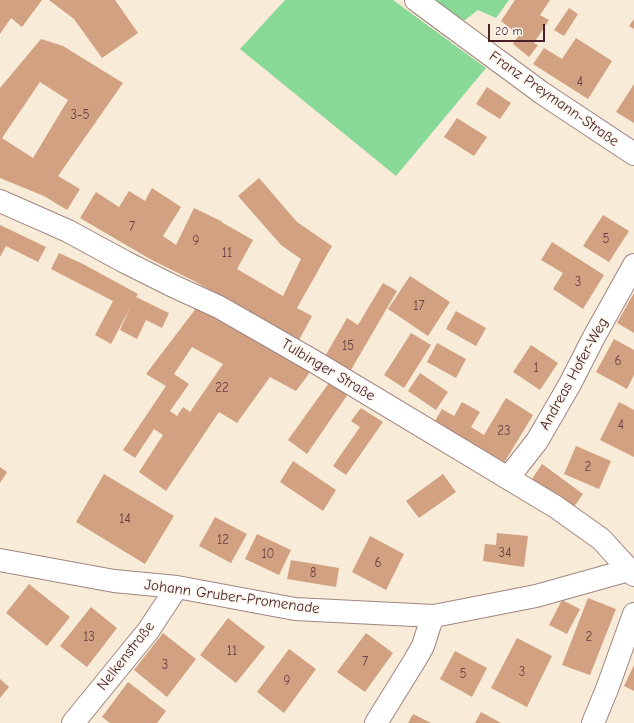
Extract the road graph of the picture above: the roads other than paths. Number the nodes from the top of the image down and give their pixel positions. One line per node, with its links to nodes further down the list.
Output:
1 (416, 0): 2 (street, Franz Preymann-Straße)
2 (634, 154)
3 (0, 201): 5 (street, Tulbinger Straße)
4 (634, 266): 5 (street, Andreas Hofer-Weg)
5 (508, 478): 7 (street, Tulbinger Straße)
6 (0, 560): 8 (street, Johann Gruber-Promenade)
7 (632, 572): 10 (street, Johann Gruber-Promenade)
8 (177, 587): 10 (street, Johann Gruber-Promenade); 11 (street, Nelkenstraße)
9 (634, 614): 13 (street)
10 (434, 616): 12 (street)
11 (73, 723)
12 (376, 723)
13 (593, 723)

